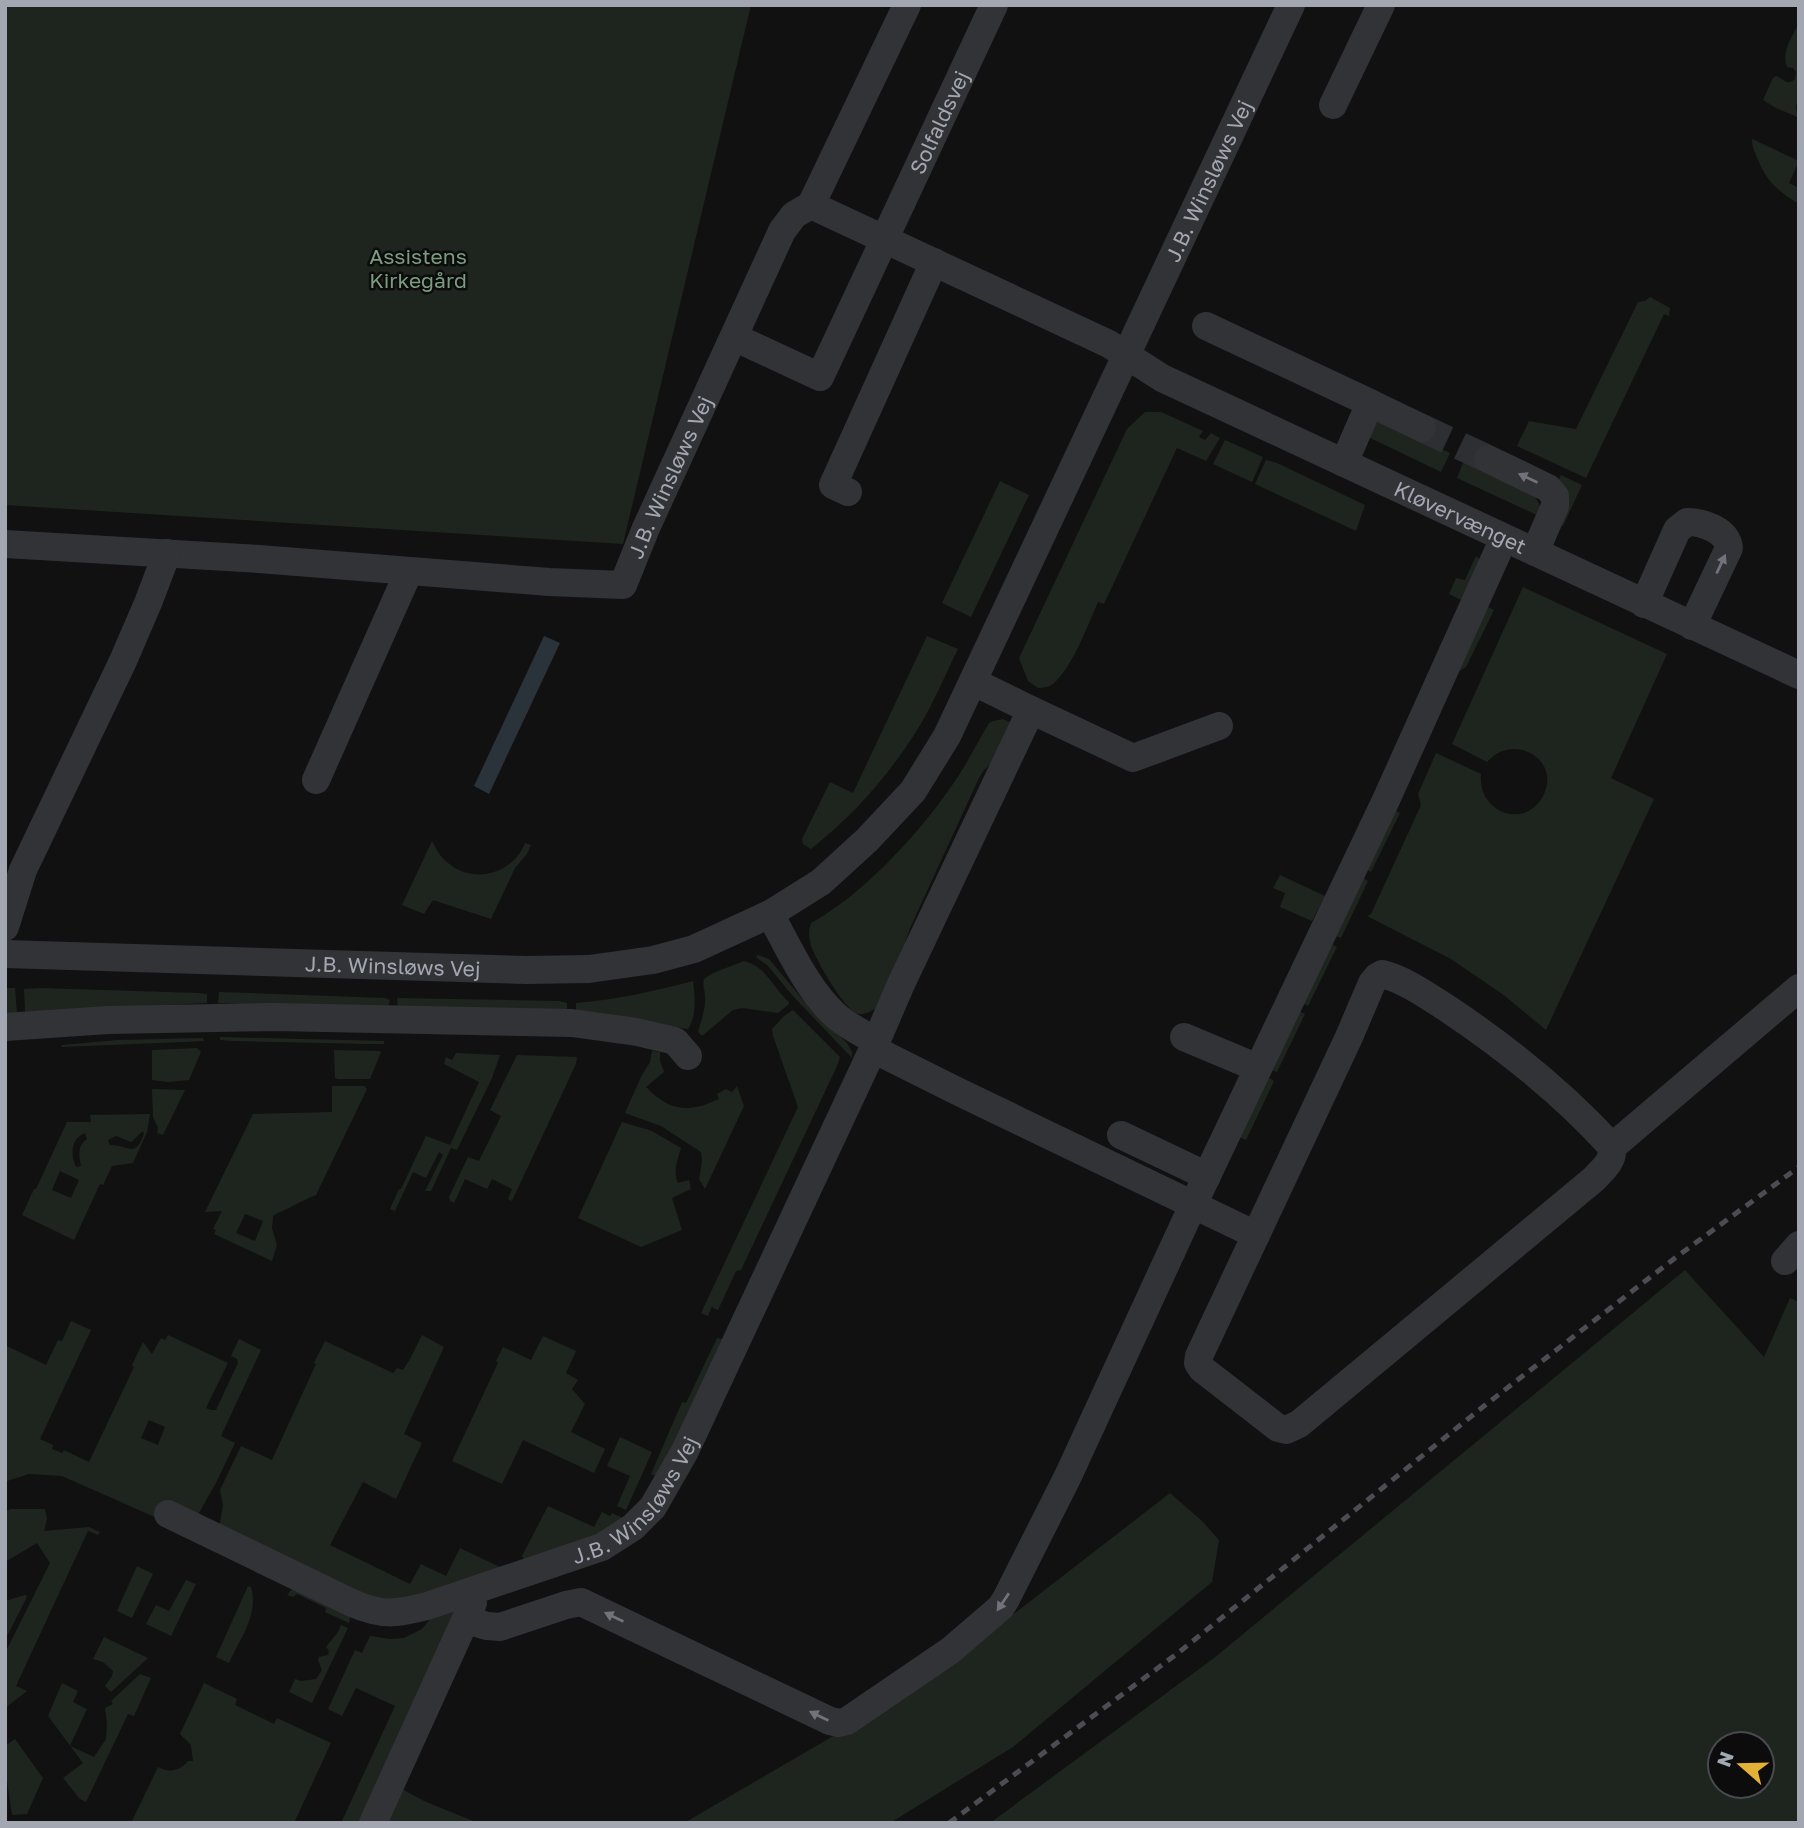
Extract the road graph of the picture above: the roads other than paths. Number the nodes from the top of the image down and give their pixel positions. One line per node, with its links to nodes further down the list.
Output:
1 (906, 5): 6 (street)
2 (994, 5): 7 (street, Solfaldsvej)
3 (1291, 5): 11 (street, J.B. Winsløws Vej)
4 (1381, 5): 5 (street)
5 (1333, 105)
6 (811, 205): 7 (street); 10 (street, J.B. Winsløws Vej)
7 (884, 239): 8 (street); 10 (street)
8 (934, 262): 11 (street); 16 (street)
9 (1206, 326): 12 (street)
10 (734, 337): 21 (street, J.B. Winsløws Vej)
11 (1126, 355): 15 (street, Kløvervænget); 25 (street, J.B. Winsløws Vej)
12 (1370, 403): 13 (street); 15 (street)
13 (1422, 429)
14 (1488, 459): 19 (street, one-way to 14)
15 (1344, 463): 17 (street, Kløvervænget)
16 (848, 492)
17 (1504, 538): 19 (street, Kløvervænget); 37 (street)
18 (5, 544): 20 (street, J.B. Winsløws Vej)
19 (1535, 552): 22 (street, Kløvervænget)
20 (167, 553): 21 (street, J.B. Winsløws Vej); 30 (street)
21 (409, 571): 28 (street)
22 (1644, 604): 23 (street, Kløvervænget); 23 (street, one-way to 22)
23 (1692, 626): 24 (street, Kløvervænget)
24 (1799, 675)
25 (974, 682): 26 (street); 29 (street, J.B. Winsløws Vej)
26 (1031, 710): 27 (street); 35 (street, J.B. Winsløws Vej)
27 (1219, 726)
28 (316, 780)
29 (770, 914): 31 (street, J.B. Winsløws Vej); 35 (street)
30 (5, 927)
31 (5, 954)
32 (1799, 988): 39 (street)
33 (5, 1027): 36 (street)
34 (1184, 1037): 37 (street)
35 (875, 1045): 41 (street); 44 (street, J.B. Winsløws Vej)
36 (688, 1056)
37 (1258, 1068): 40 (street)
38 (1121, 1135): 40 (street)
39 (1612, 1147): 42 (street); 42 (street)
40 (1206, 1176): 41 (street)
41 (1192, 1205): 42 (street); 46 (street, one-way to 46)
42 (1256, 1235)
43 (168, 1514): 45 (street, J.B. Winsløws Vej)
44 (553, 1564): 45 (street, J.B. Winsløws Vej); 46 (street)
45 (481, 1588): 47 (street)
46 (566, 1605): 47 (street)
47 (466, 1620): 48 (street)
48 (373, 1823)

